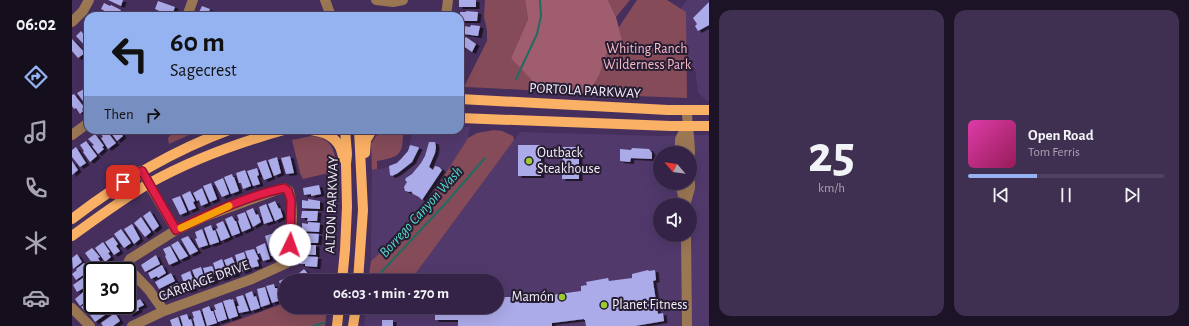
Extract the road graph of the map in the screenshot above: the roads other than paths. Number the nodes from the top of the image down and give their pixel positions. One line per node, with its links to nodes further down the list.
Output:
1 (90, 0): 10 (street)
2 (193, 0): 7 (street)
3 (325, 0): 8 (street)
4 (376, 0): 5 (street)
5 (403, 0)
6 (448, 0): 9 (street)
7 (188, 12)
8 (329, 12)
9 (446, 12)
10 (72, 22)
11 (464, 99): 13 (main road, PORTOLA PARKWAY)
12 (709, 110): 13 (main road, PORTOLA PARKWAY)
13 (686, 111): 16 (street)
14 (464, 118): 16 (main road)
15 (84, 126): 24 (street)
16 (687, 126): 17 (main road); 25 (street); 26 (street)
17 (709, 126)
18 (220, 134): 28 (main road)
19 (270, 134): 30 (main road)
20 (326, 134): 27 (main road)
21 (346, 134): 27 (main road, ALTON PARKWAY)
22 (359, 134): 29 (main road, ALTON PARKWAY)
23 (370, 134): 29 (main road)
24 (72, 135)
25 (680, 146)
26 (690, 146)
27 (346, 164): 35 (main road, ALTON PARKWAY)
28 (142, 171): 30 (street); 31 (main road)
29 (362, 180): 36 (main road, ALTON PARKWAY)
30 (149, 184): 32 (street); 33 (main road)
31 (72, 219)
32 (176, 230): 38 (street); 38 (street, CARRIAGE DRIVE)
33 (72, 236)
34 (686, 242): 45 (street)
35 (343, 274)
36 (359, 274)
37 (72, 308): 41 (street)
38 (164, 311): 42 (street, CARRIAGE DRIVE)
39 (338, 314): 43 (main road)
40 (355, 314): 44 (main road)
41 (90, 326)
42 (132, 326)
43 (337, 326)
44 (353, 326)
45 (687, 326)

